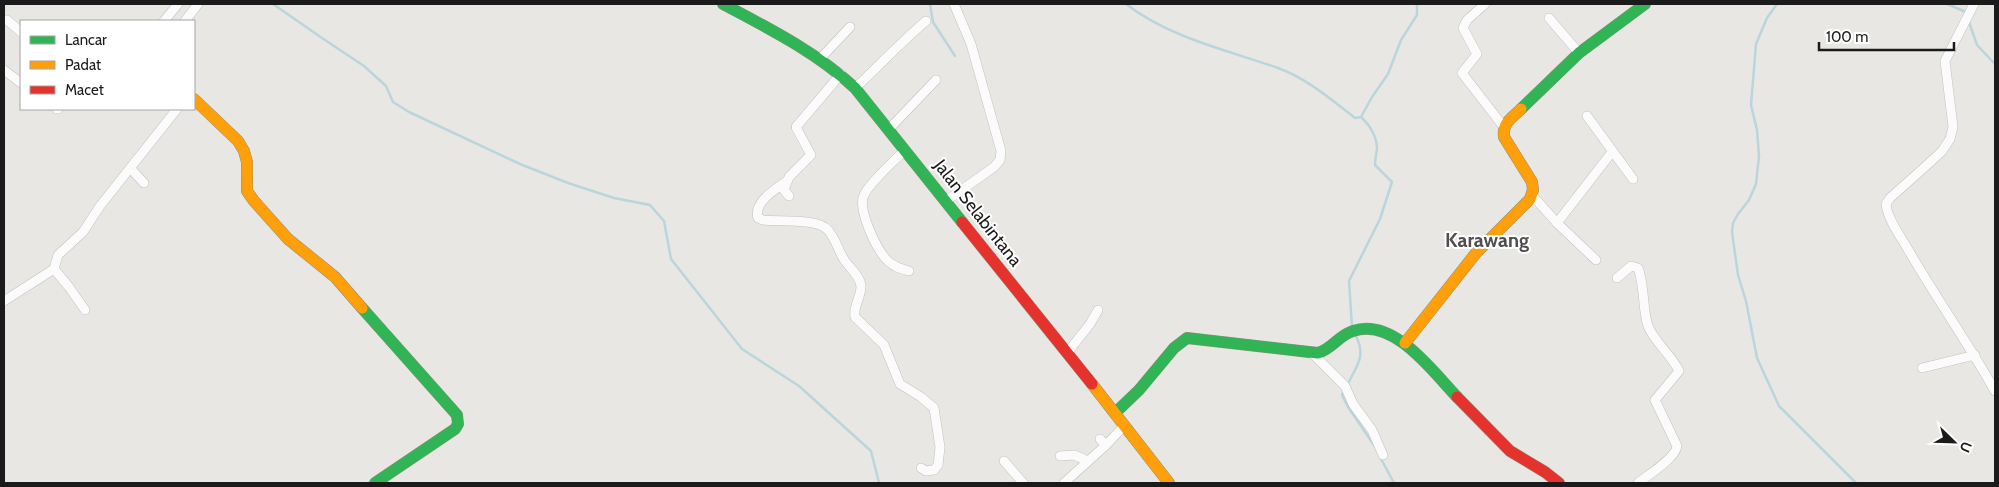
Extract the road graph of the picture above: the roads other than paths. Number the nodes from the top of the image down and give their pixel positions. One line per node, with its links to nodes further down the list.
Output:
1 (178, 4): 10 (street)
2 (198, 4): 11 (street)
3 (724, 4): 16 (street, Jalan Selabintana)
4 (954, 4): 35 (street)
5 (1485, 4): 25 (street)
6 (1645, 4): 15 (street)
7 (1974, 4): 47 (street)
8 (1549, 18): 15 (street)
9 (4, 20): 14 (street)
10 (165, 20)
11 (186, 20)
12 (926, 21): 21 (street)
13 (850, 26): 16 (street)
14 (20, 31)
15 (1579, 53): 25 (street)
16 (820, 58): 18 (street, Jalan Selabintana)
17 (4, 70): 20 (street)
18 (841, 74): 21 (street, Jalan Selabintana); 31 (street)
19 (936, 80): 26 (street)
20 (20, 83)
21 (855, 88): 26 (street, Jalan Selabintana)
22 (195, 100): 57 (street)
23 (177, 110): 29 (street)
24 (1587, 116): 28 (street)
25 (1503, 126): 33 (street)
26 (889, 130): 27 (street, Jalan Selabintana)
27 (905, 150): 35 (street, Jalan Selabintana); 39 (street)
28 (1612, 152): 30 (street); 36 (street)
29 (131, 169): 32 (street); 38 (street)
30 (1633, 179)
31 (787, 181): 34 (street); 56 (street)
32 (144, 183)
33 (1532, 195): 36 (street); 44 (street)
34 (789, 196)
35 (946, 201): 46 (street, Jalan Selabintana)
36 (1557, 223): 37 (street)
37 (1596, 260)
38 (54, 269): 41 (street); 42 (street)
39 (909, 270)
40 (1617, 278): 62 (street)
41 (4, 301)
42 (85, 310)
43 (1098, 310): 46 (street)
44 (1405, 342): 45 (street); 61 (street)
45 (1312, 353): 50 (street); 52 (street)
46 (1067, 354): 50 (street, Jalan Selabintana)
47 (1975, 355): 48 (street); 49 (street)
48 (1922, 368)
49 (1995, 391)
50 (1115, 413): 51 (street, Jalan Selabintana)
51 (1124, 426): 55 (street); 60 (street, Jalan Selabintana)
52 (1383, 455)
53 (1060, 456): 55 (street)
54 (1004, 461): 58 (street)
55 (1088, 461): 59 (street)
56 (921, 468)
57 (375, 483)
58 (1023, 483)
59 (1064, 483)
60 (1168, 483)
61 (1559, 483)
62 (1638, 483)

